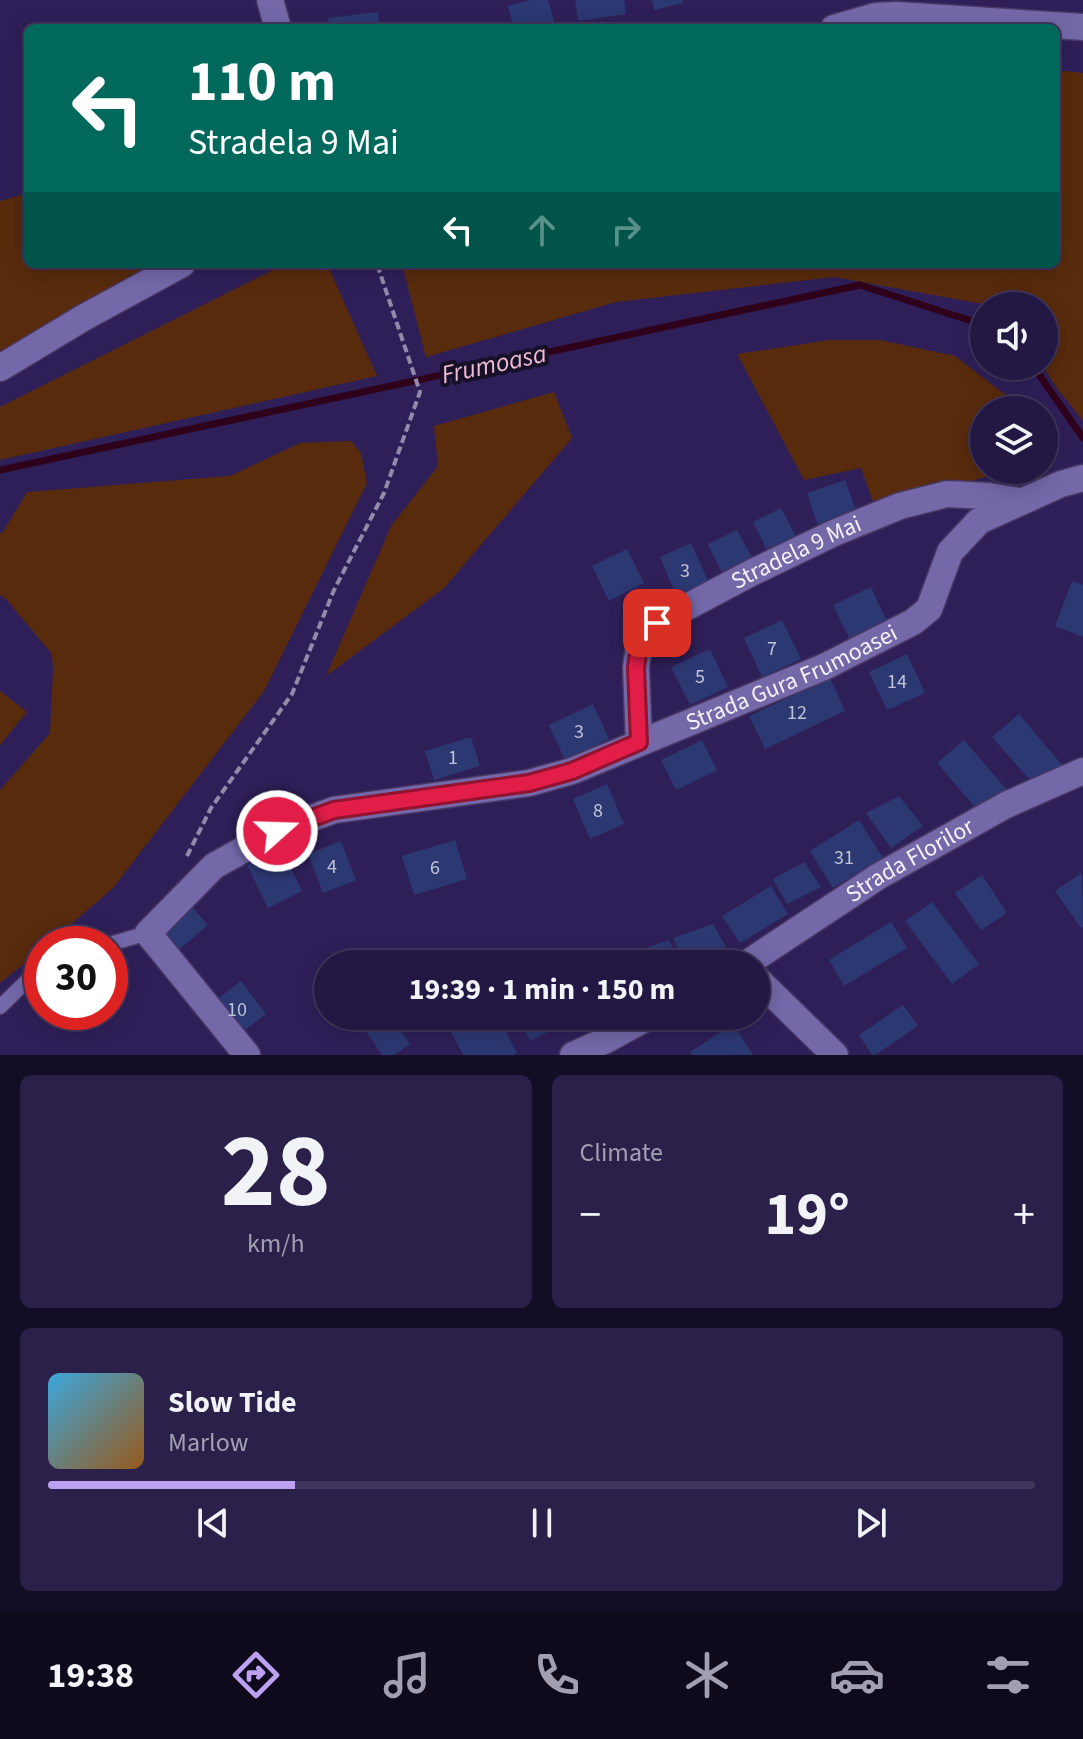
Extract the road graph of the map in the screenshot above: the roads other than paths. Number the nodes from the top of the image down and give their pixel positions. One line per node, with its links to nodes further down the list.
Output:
1 (270, 0): 2 (street)
2 (277, 24)
3 (848, 24): 4 (street)
4 (1036, 24)
5 (1060, 26): 6 (street)
6 (1083, 27)
7 (175, 268): 8 (street)
8 (0, 368)
9 (1083, 478): 10 (street, Strada Gura Frumoasei)
10 (1019, 501): 11 (street, Strada Gura Frumoasei); 11 (street, Stradela 9 Mai)
11 (639, 742): 13 (street, Strada Gura Frumoasei)
12 (1083, 771): 15 (street, Strada Florilor)
13 (148, 933): 14 (lane); 20 (street)
14 (128, 939)
15 (767, 950)
16 (24, 985): 18 (lane)
17 (770, 992): 22 (street)
18 (0, 1007)
19 (624, 1030): 21 (street)
20 (247, 1055)
21 (573, 1055)
22 (835, 1055)

